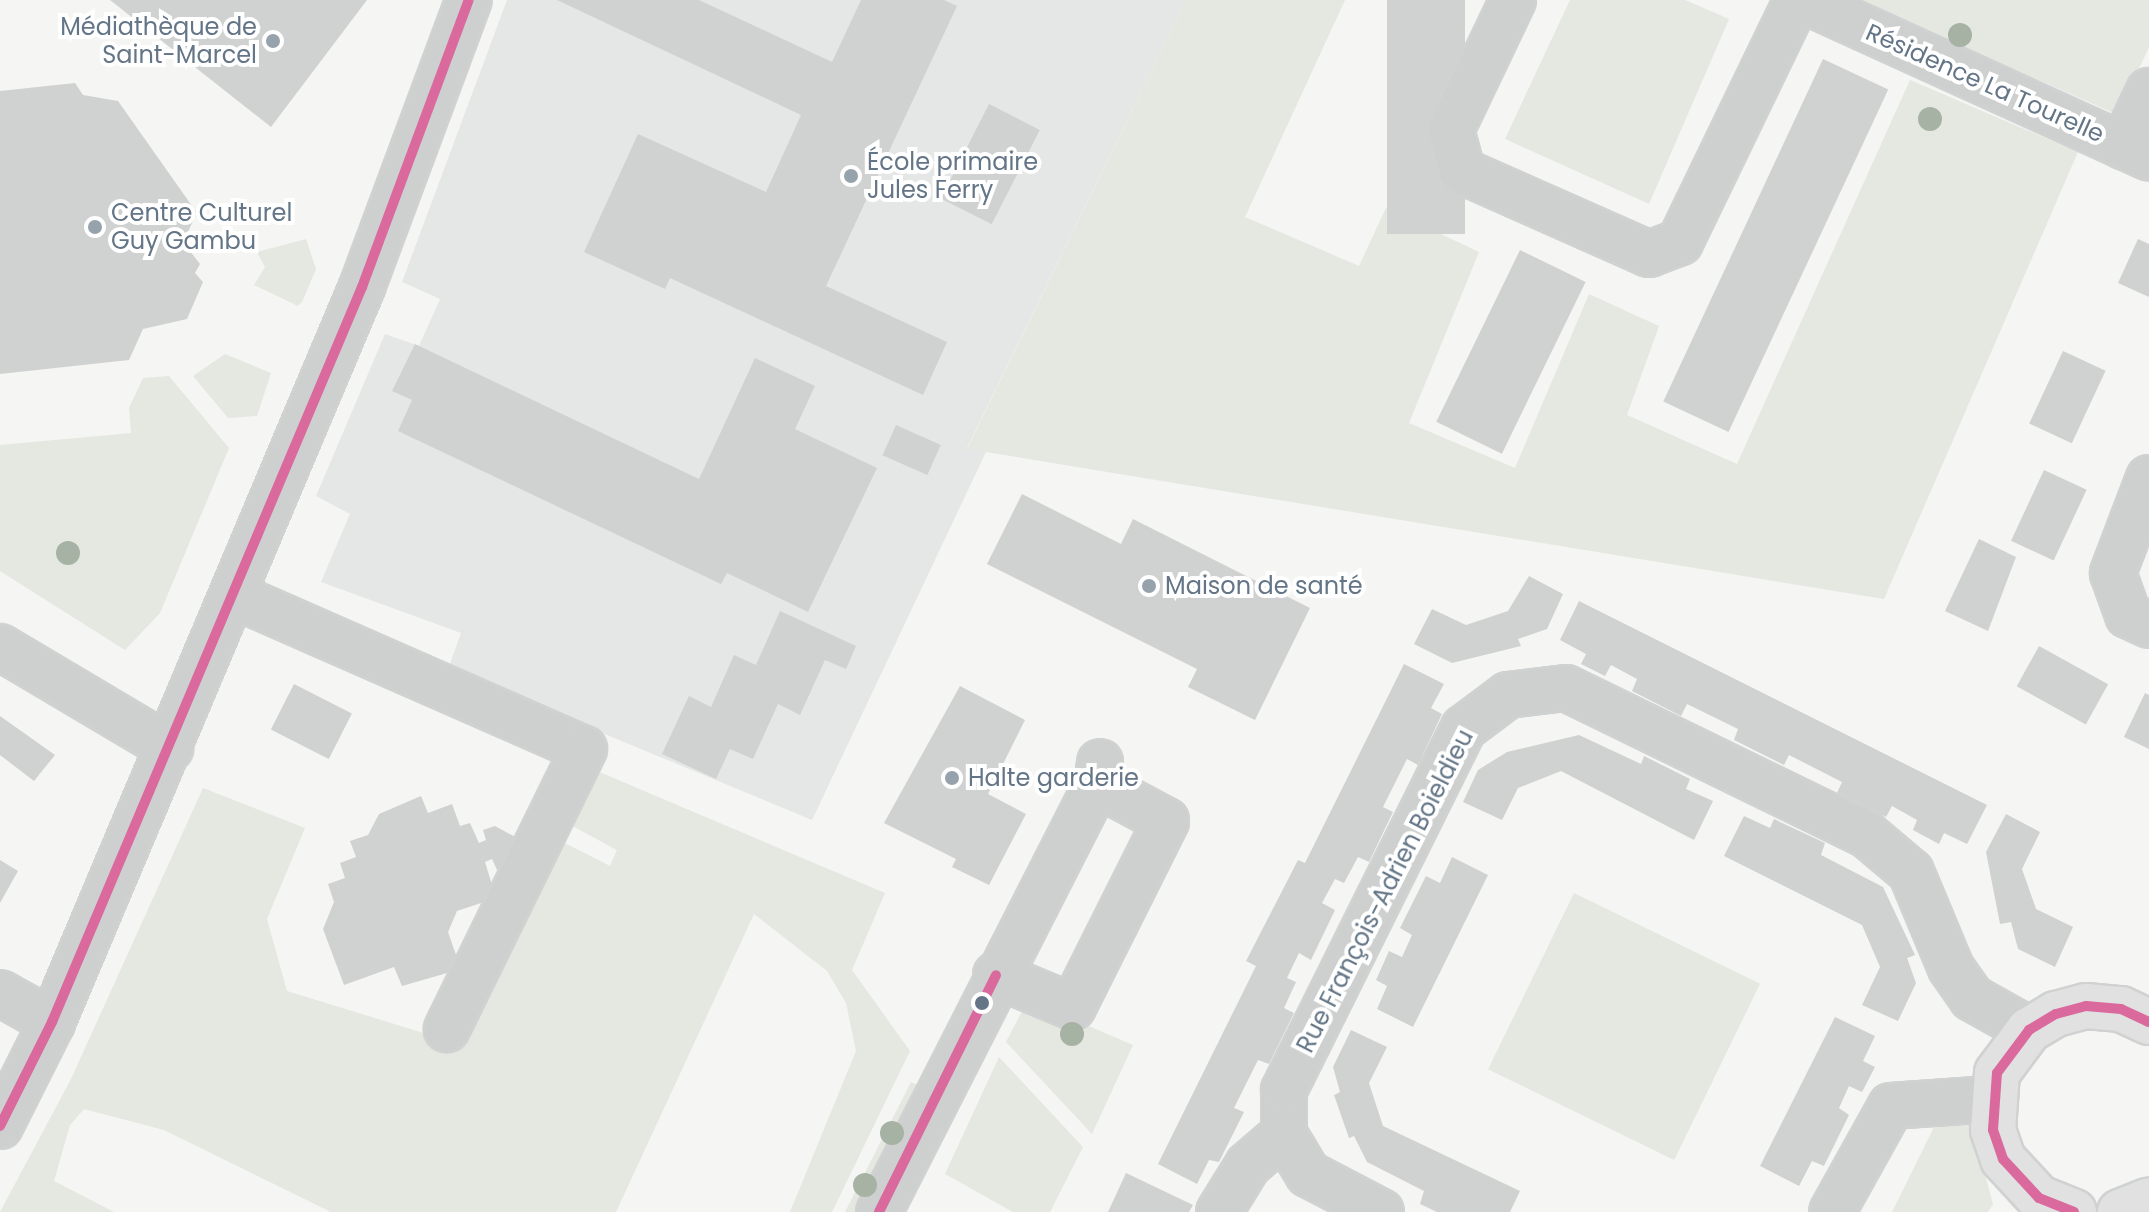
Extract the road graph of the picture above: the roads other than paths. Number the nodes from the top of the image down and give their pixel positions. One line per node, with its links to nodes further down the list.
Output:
1 (469, 0): 7 (street)
2 (1513, 0): 3 (street, Résidence La Tourelle)
3 (1800, 0): 5 (street, Résidence La Tourelle)
4 (2149, 91): 5 (street, Résidence La Tourelle)
5 (2136, 152)
6 (2149, 478): 8 (street)
7 (233, 595): 10 (street); 15 (street)
8 (2149, 625)
9 (0, 647): 10 (street)
10 (170, 748): 13 (street)
11 (996, 975): 11 (street); 22 (street)
12 (0, 993): 13 (street)
13 (52, 1022): 18 (street)
14 (2149, 1022): 16 (main road)
15 (447, 1029)
16 (2029, 1030): 17 (main road); 19 (street, Rue François-Adrien Boieldieu)
17 (1991, 1099): 21 (main road); 25 (street)
18 (0, 1126)
19 (1284, 1134): 23 (street); 24 (street)
20 (2149, 1200): 26 (main road)
21 (2063, 1211)
22 (879, 1212)
23 (1219, 1212)
24 (1381, 1212)
25 (1832, 1212)
26 (2120, 1212)

